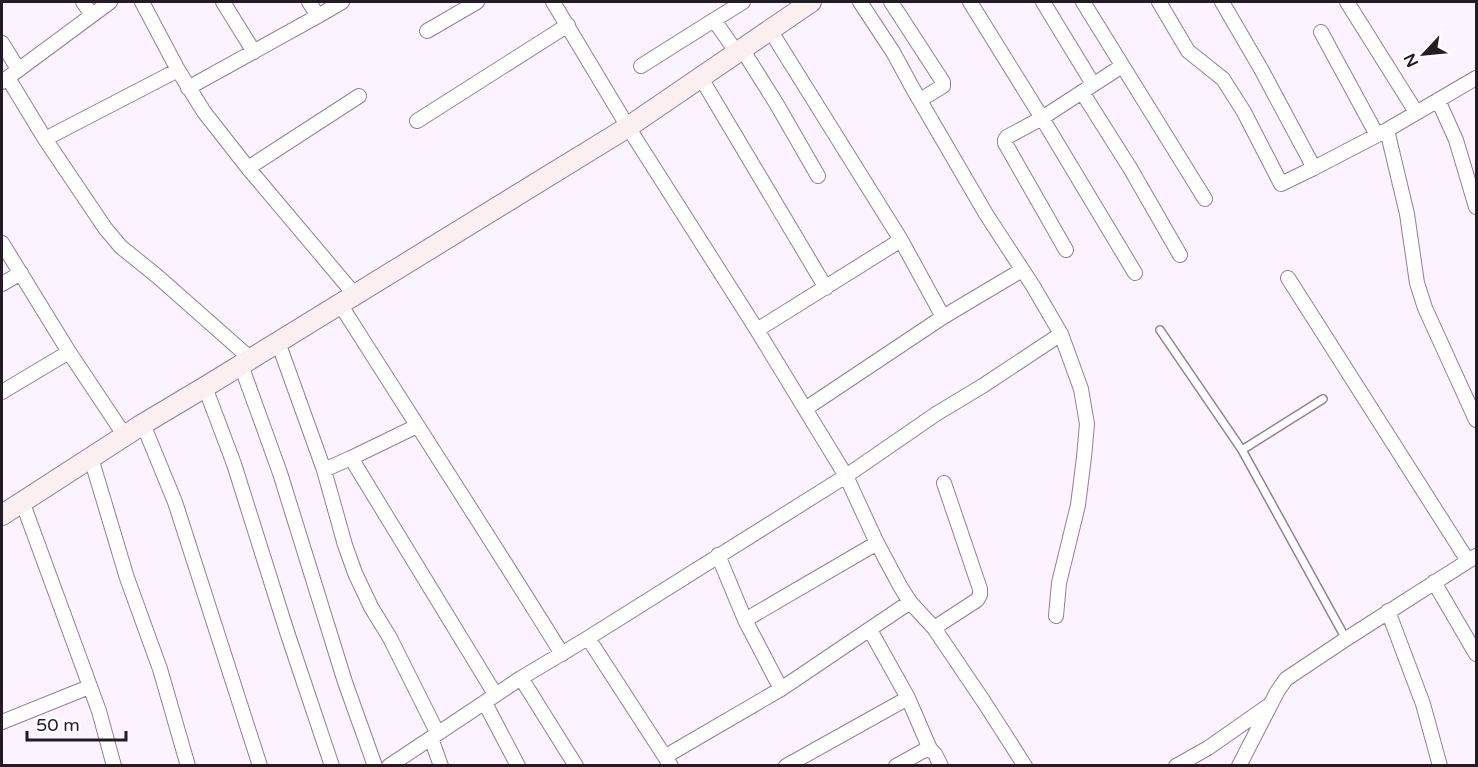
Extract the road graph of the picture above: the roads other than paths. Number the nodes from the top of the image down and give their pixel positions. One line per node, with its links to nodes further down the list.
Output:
1 (83, 2): 19 (street)
2 (110, 2): 19 (street)
3 (142, 2): 31 (street)
4 (223, 2): 28 (street)
5 (309, 2): 20 (street)
6 (342, 2): 20 (street)
7 (477, 2): 24 (street)
8 (554, 2): 22 (street)
9 (742, 2): 21 (street)
10 (811, 2): 23 (street)
11 (860, 2): 38 (street)
12 (891, 2): 38 (street)
13 (970, 2): 41 (street)
14 (1043, 2): 36 (street)
15 (1083, 2): 30 (street)
16 (1160, 2): 47 (street)
17 (1222, 2): 47 (street)
18 (1347, 2): 40 (street)
19 (92, 15): 32 (street)
20 (318, 16): 28 (street)
21 (714, 20): 27 (street); 29 (street)
22 (568, 25): 42 (street); 43 (street)
23 (770, 30): 27 (street); 51 (street)
24 (427, 31)
25 (1321, 32): 44 (street)
26 (2, 43): 32 (street)
27 (740, 51): 33 (street); 48 (street)
28 (254, 52): 35 (street)
29 (641, 66)
30 (1122, 66): 36 (street); 49 (street)
31 (178, 70): 35 (street); 45 (street)
32 (9, 76): 45 (street)
33 (701, 78): 43 (street); 60 (street)
34 (1476, 78): 39 (street)
35 (188, 88): 46 (street)
36 (1087, 88): 41 (street); 54 (street)
37 (359, 96): 46 (street)
38 (920, 100): 55 (street)
39 (1438, 100): 40 (street); 50 (street)
40 (1416, 112): 44 (street)
41 (1042, 118): 53 (street); 57 (street)
42 (417, 121)
43 (628, 127): 61 (street); 63 (street)
44 (1382, 133): 47 (street); 73 (street)
45 (45, 139): 68 (street)
46 (248, 168): 61 (street)
47 (1314, 168)
48 (818, 176)
49 (1204, 200)
50 (1476, 207)
51 (901, 240): 60 (street); 62 (street)
52 (2, 243): 56 (street)
53 (1066, 250)
54 (1180, 255)
55 (1022, 270): 62 (street); 65 (street)
56 (21, 273): 59 (street); 67 (street)
57 (1135, 273)
58 (1288, 278): 87 (street)
59 (2, 284)
60 (826, 288): 63 (street)
61 (348, 299): 66 (street); 75 (street)
62 (943, 316): 72 (street)
63 (757, 330): 72 (street)
64 (1160, 330): 77 (lane)
65 (1061, 334): 81 (street); 91 (street)
66 (278, 342): 68 (street); 80 (street)
67 (69, 352): 70 (street); 76 (street)
68 (246, 362): 69 (street); 113 (street)
69 (205, 387): 74 (street); 112 (street)
70 (2, 392)
71 (1323, 399): 77 (lane)
72 (805, 409): 81 (street)
73 (1476, 420)
74 (143, 424): 76 (street); 111 (street)
75 (417, 426): 79 (street); 97 (street)
76 (125, 436): 78 (street)
77 (1242, 450): 96 (lane)
78 (91, 458): 83 (street); 110 (street)
79 (351, 458): 80 (street); 103 (street)
80 (324, 470): 106 (street)
81 (846, 476): 85 (street); 86 (street)
82 (944, 483): 93 (street)
83 (22, 501): 84 (street); 100 (street)
84 (2, 515)
85 (877, 543): 89 (street); 92 (street)
86 (718, 555): 92 (street); 95 (street)
87 (1472, 558): 88 (street)
88 (1434, 582): 90 (street); 98 (street)
89 (910, 602): 93 (street); 94 (street)
90 (1388, 611): 96 (street); 124 (street)
91 (1056, 616)
92 (746, 620): 101 (street)
93 (934, 628): 121 (street)
94 (870, 630): 101 (street); 102 (street)
95 (588, 638): 97 (street); 108 (street)
96 (1346, 639): 104 (street)
97 (562, 654): 99 (street)
98 (1476, 654)
99 (521, 678): 103 (street); 117 (street)
100 (89, 687): 105 (street); 109 (street)
101 (781, 689): 108 (street)
102 (908, 698): 107 (street); 118 (street)
103 (490, 699): 106 (street); 116 (street)
104 (1272, 703): 122 (street); 123 (street)
105 (2, 722)
106 (434, 735): 114 (street); 115 (street)
107 (930, 749): 119 (street); 120 (street)
108 (668, 761)
109 (114, 765)
110 (188, 765)
111 (260, 765)
112 (332, 765)
113 (375, 765)
114 (389, 765)
115 (441, 765)
116 (518, 765)
117 (576, 765)
118 (786, 765)
119 (896, 765)
120 (941, 765)
121 (1025, 765)
122 (1176, 765)
123 (1239, 765)
124 (1440, 765)

